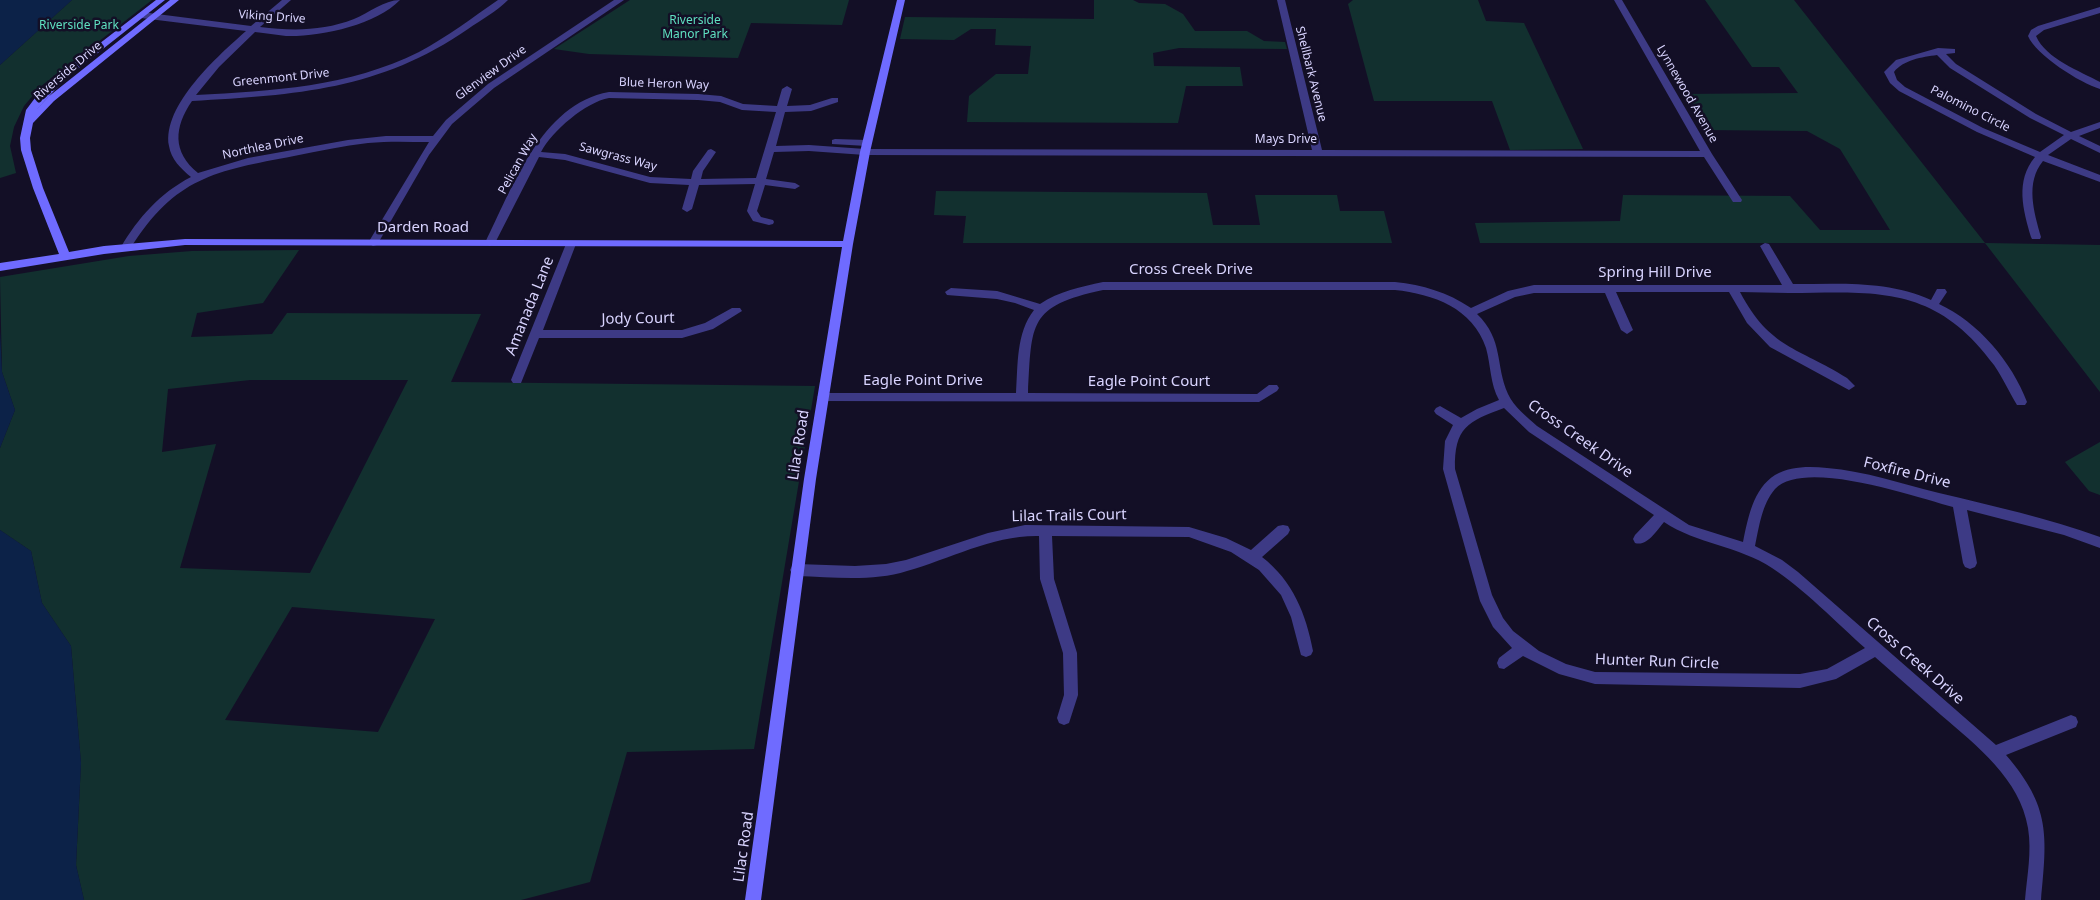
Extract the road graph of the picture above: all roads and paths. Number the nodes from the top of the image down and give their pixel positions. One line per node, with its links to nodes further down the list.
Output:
1 (161, 0): 11 (street, Riverside Drive)
2 (175, 0): 12 (street, Riverside Drive)
3 (287, 0): 13 (street)
4 (396, 0): 13 (street, Viking Drive)
5 (504, 0): 19 (street, Greenmont Drive)
6 (620, 0): 25 (street, Glenview Drive)
7 (901, 0): 27 (street, Lilac Road)
8 (1281, 0): 30 (street, Shellbark Avenue)
9 (1618, 0): 32 (street, Lynnewood Avenue)
10 (2100, 10): 16 (street)
11 (141, 15): 12 (street, Viking Drive); 23 (street, Riverside Drive)
12 (154, 17): 13 (street, Viking Drive); 23 (street, Riverside Drive)
13 (252, 29): 19 (street)
14 (1938, 51): 15 (street, Palomino Circle); 24 (street, Palomino Circle); 33 (street, Palomino Circle)
15 (1952, 51)
16 (2100, 86)
17 (787, 89): 21 (street)
18 (609, 95): 21 (street, Blue Heron Way); 31 (street, Pelican Way)
19 (189, 98): 34 (street)
20 (835, 100): 21 (street, Blue Heron Way)
21 (781, 109): 26 (street)
22 (2100, 125): 24 (street)
23 (27, 126): 49 (street, Riverside Drive)
24 (2070, 136): 28 (street, Palomino Circle); 33 (street)
25 (435, 139): 34 (street, Northlea Drive); 43 (street, Glenview Drive)
26 (772, 145): 27 (street, Mays Drive); 37 (street)
27 (866, 147): 30 (street, Mays Drive); 46 (street, Lilac Road)
28 (2100, 150)
29 (710, 152): 36 (street)
30 (1318, 153): 32 (street, Mays Drive)
31 (535, 154): 36 (street, Sawgrass Way); 44 (street, Pelican Way)
32 (1707, 154): 39 (street, Lynnewood Avenue)
33 (2042, 156): 35 (street, Palomino Circle); 42 (street)
34 (197, 177): 48 (street, Northlea Drive)
35 (2100, 179)
36 (695, 182): 37 (street, Sawgrass Way); 40 (street)
37 (760, 182): 38 (street, Sawgrass Way); 41 (street)
38 (796, 186)
39 (1737, 200)
40 (687, 208)
41 (769, 222)
42 (2036, 237)
43 (373, 243): 44 (street, Darden Road); 48 (street, Darden Road)
44 (490, 243): 45 (street, Darden Road)
45 (572, 244): 46 (street, Darden Road); 61 (street, Amanada Lane)
46 (848, 244): 65 (street, Lilac Road)
47 (1765, 246): 53 (street)
48 (126, 247): 49 (street, Darden Road)
49 (65, 255): 50 (street, Darden Road)
50 (0, 266)
51 (1608, 288): 52 (street, Spring Hill Drive); 59 (street, Spring Hill Drive); 60 (street)
52 (1732, 288): 53 (street, Spring Hill Drive); 63 (street)
53 (1790, 289): 56 (street, Spring Hill Drive)
54 (951, 292): 57 (street)
55 (1941, 292): 56 (street)
56 (1933, 305): 68 (street, Spring Hill Drive)
57 (1041, 308): 59 (street, Cross Creek Drive); 66 (street, Cross Creek Drive)
58 (736, 311): 61 (street, Jody Court)
59 (1470, 313): 67 (street, Cross Creek Drive)
60 (1627, 330)
61 (535, 334): 62 (street, Amanada Lane)
62 (517, 380)
63 (1849, 386)
64 (1273, 388): 66 (street, Eagle Point Court)
65 (824, 397): 66 (street, Eagle Point Drive); 80 (street, Lilac Road)
66 (1022, 398)
67 (1507, 402): 70 (street, Hunter Run Circle); 72 (street, Cross Creek Drive)
68 (2021, 402)
69 (1440, 411): 70 (street)
70 (1461, 424): 81 (street, Hunter Run Circle)
71 (1958, 503): 76 (street, Foxfire Drive); 77 (street, Foxfire Drive); 79 (street)
72 (1662, 515): 75 (street); 77 (street, Cross Creek Drive)
73 (1046, 530): 78 (street, Lilac Trails Court); 80 (street, Lilac Trails Court); 85 (street)
74 (1283, 530): 78 (street)
75 (1640, 540)
76 (2100, 543)
77 (1748, 548): 82 (street, Cross Creek Drive)
78 (1252, 557): 83 (street, Lilac Trails Court)
79 (1970, 563)
80 (798, 570): 88 (street, Lilac Road)
81 (1523, 647): 82 (street, Hunter Run Circle); 84 (street)
82 (1876, 649): 87 (street, Cross Creek Drive)
83 (1306, 651)
84 (1504, 663)
85 (1064, 718)
86 (2071, 722): 87 (street)
87 (1994, 753): 89 (street, Cross Creek Drive)
88 (753, 900)
89 (2033, 900)

